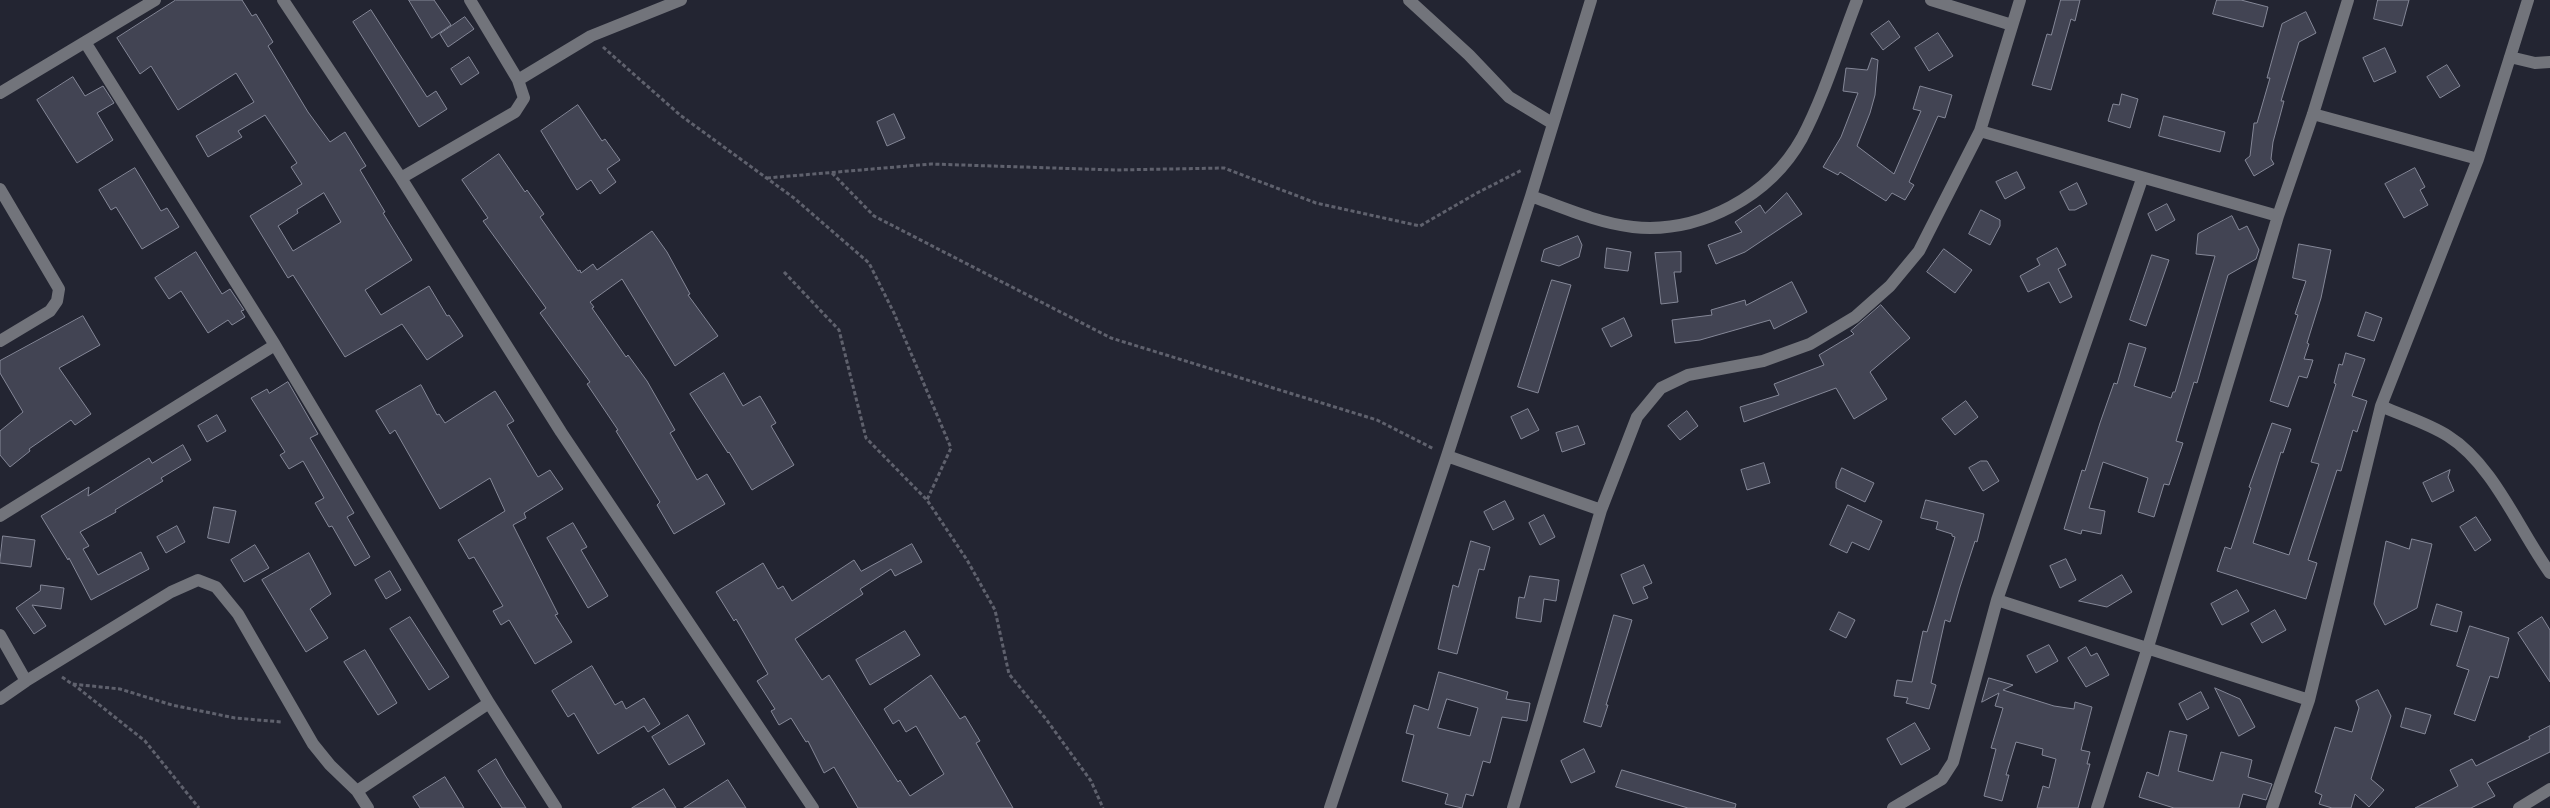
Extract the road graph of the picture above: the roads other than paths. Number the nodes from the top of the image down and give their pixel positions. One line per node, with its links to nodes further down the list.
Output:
1 (155, 0): 13 (street)
2 (283, 0): 22 (street)
3 (470, 0): 16 (street)
4 (681, 0): 16 (street)
5 (1409, 0): 19 (street)
6 (1591, 0): 19 (street)
7 (1857, 0): 25 (street)
8 (1931, 0): 12 (street)
9 (2020, 0): 12 (street)
10 (2348, 0): 18 (street)
11 (2528, 0): 14 (street)
12 (2012, 25): 20 (street)
13 (85, 42): 17 (street); 28 (street)
14 (2510, 57): 15 (street); 21 (street)
15 (2550, 62)
16 (518, 80): 22 (street)
17 (0, 93)
18 (2313, 114): 21 (street); 26 (street)
19 (1552, 123): 25 (street)
20 (1980, 131): 23 (street); 31 (street)
21 (2478, 159): 29 (street)
22 (401, 178): 45 (street)
23 (2142, 179): 26 (street); 34 (street)
24 (0, 191): 27 (street)
25 (1531, 196): 30 (street)
26 (2278, 216): 36 (street)
27 (0, 341)
28 (275, 344): 32 (street); 40 (street)
29 (2381, 406): 33 (street); 39 (street)
30 (1447, 456): 31 (street); 46 (street)
31 (1601, 510): 47 (street)
32 (0, 516)
33 (2550, 573)
34 (1998, 600): 36 (street); 48 (street)
35 (0, 635): 37 (street)
36 (2148, 647): 39 (street); 49 (street)
37 (26, 681): 38 (street); 42 (street)
38 (0, 699)
39 (2309, 700): 50 (street)
40 (489, 703): 42 (street); 44 (street)
41 (2550, 789): 51 (street)
42 (357, 791): 43 (street)
43 (368, 808)
44 (556, 808)
45 (813, 808)
46 (1330, 808)
47 (1515, 808)
48 (1892, 808)
49 (2097, 808)
50 (2272, 808)
51 (2519, 808)

